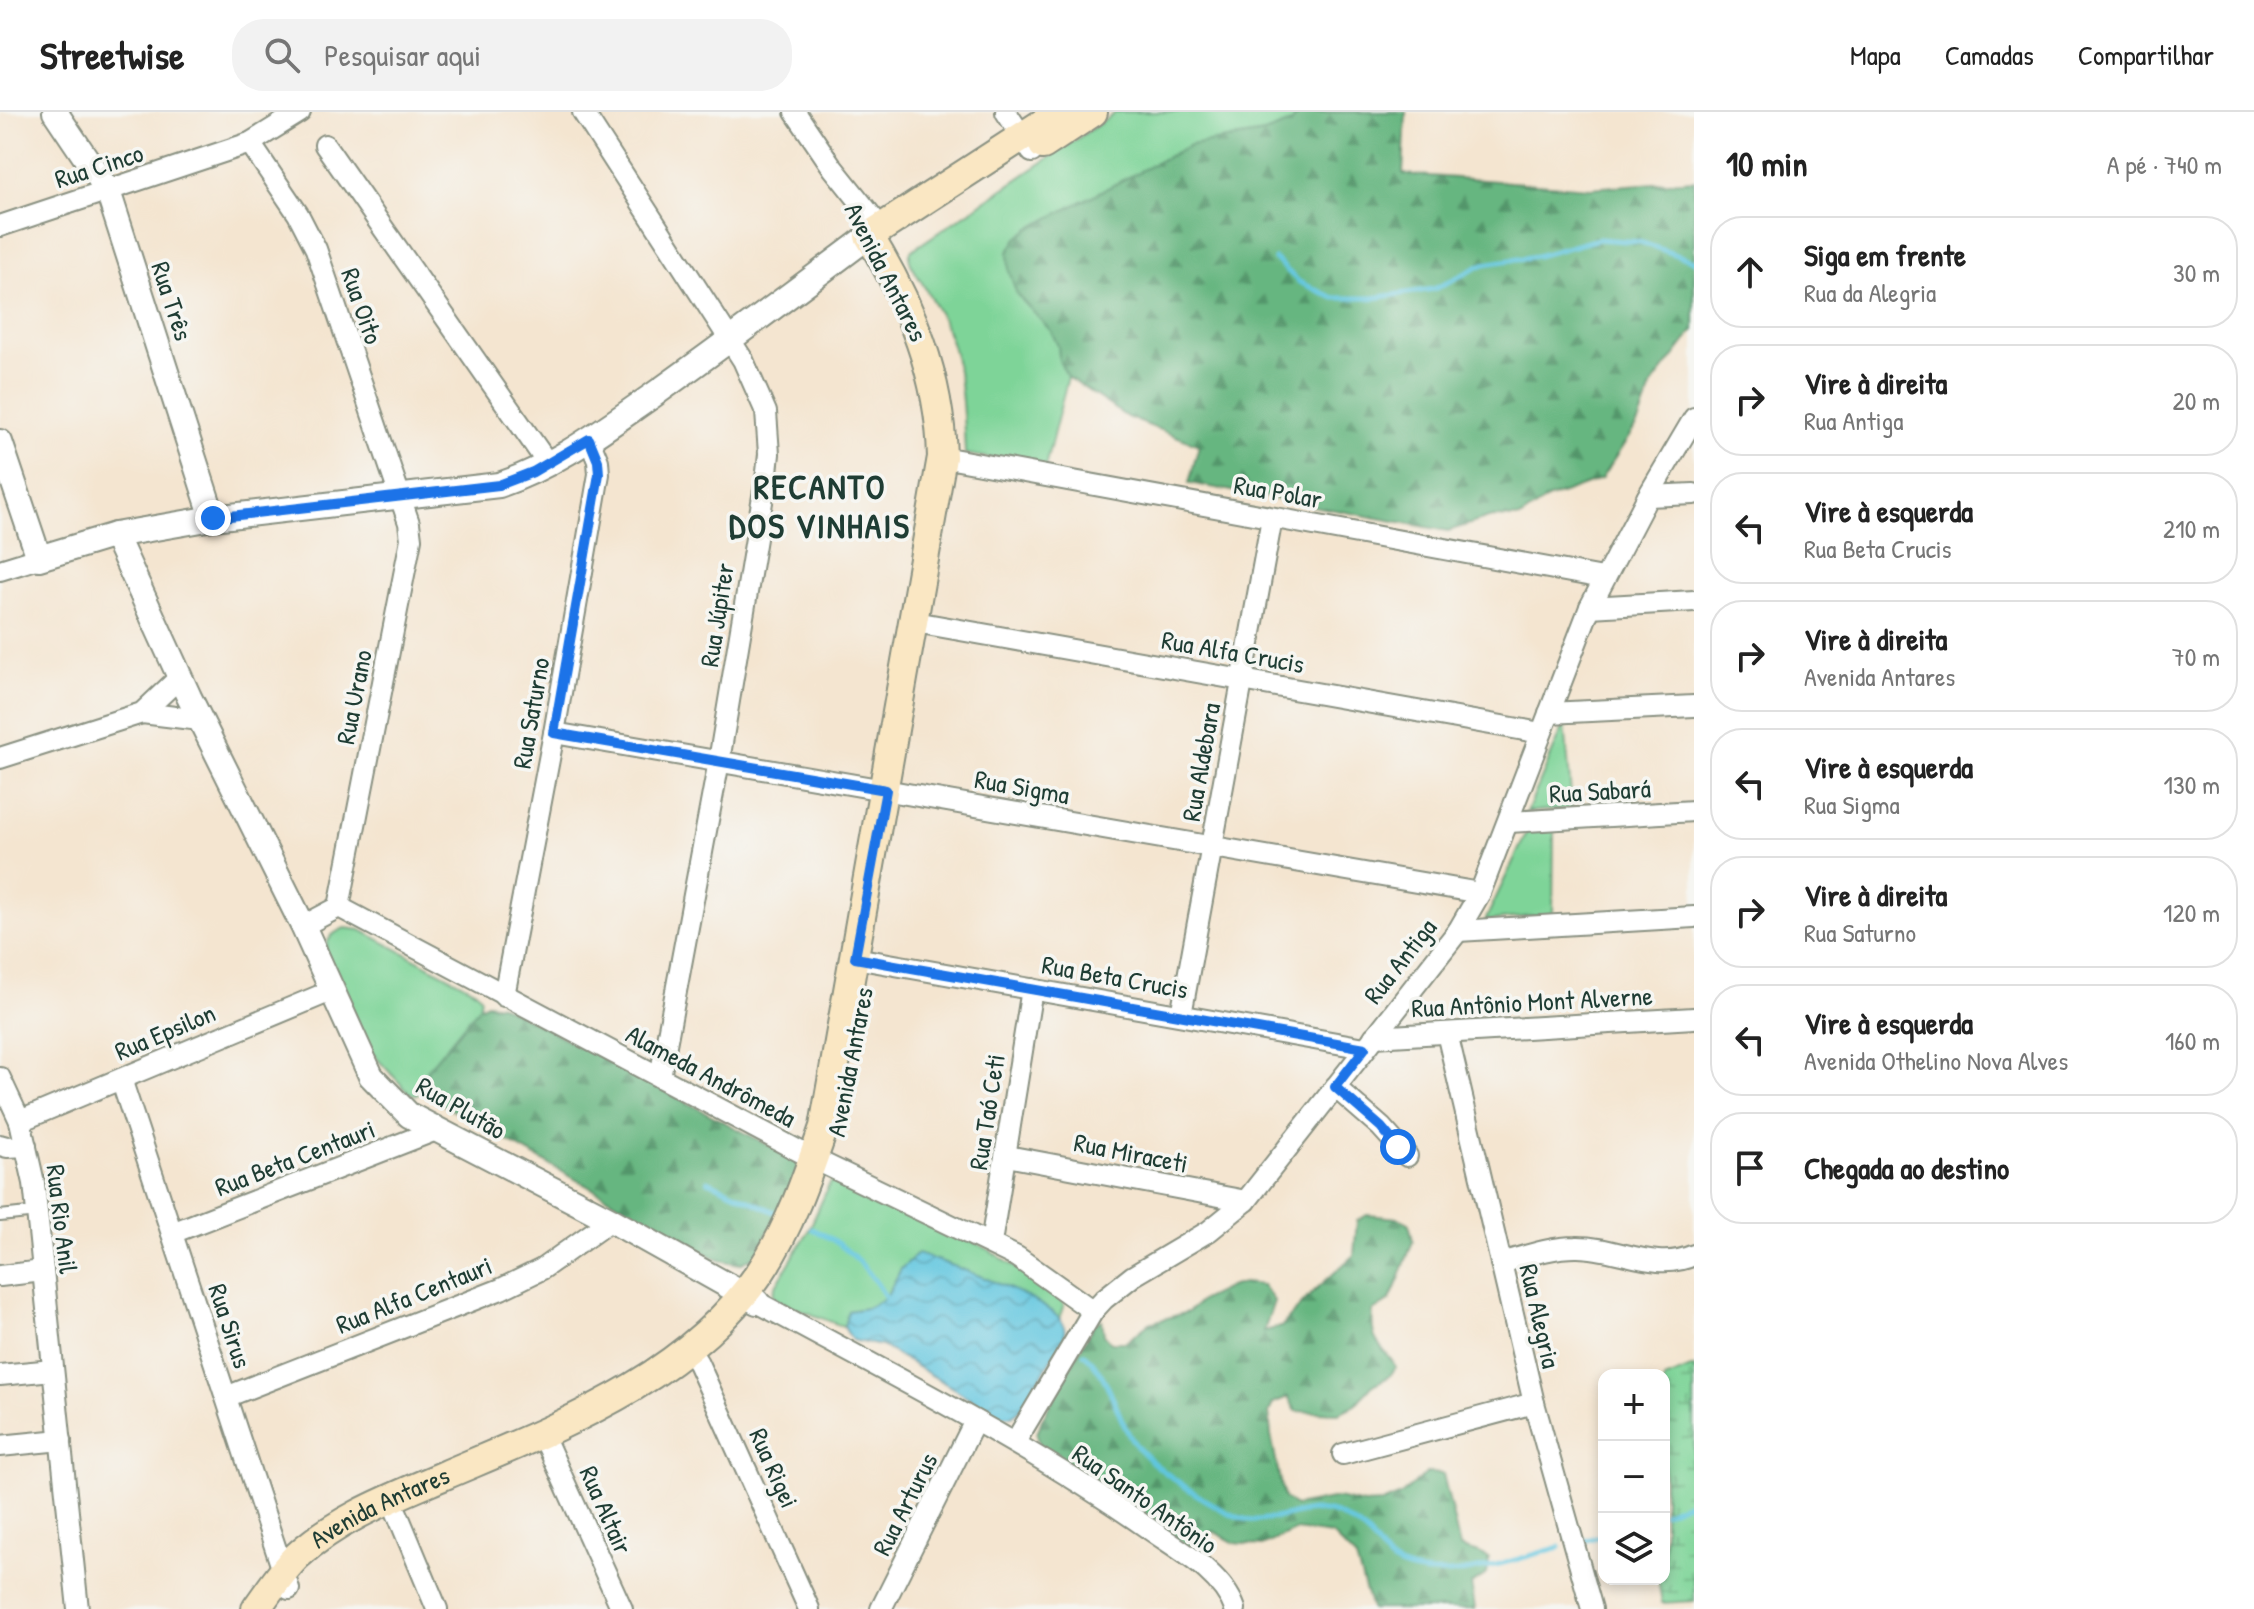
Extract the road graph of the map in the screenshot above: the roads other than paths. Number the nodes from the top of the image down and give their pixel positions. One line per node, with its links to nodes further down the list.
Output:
1 (55, 112): 11 (street, Rua Três)
2 (583, 112): 14 (street, Rua Júpiter)
3 (795, 112): 13 (street, Avenida Antares)
4 (1006, 112): 9 (street)
5 (1060, 112): 9 (main road)
6 (1093, 112): 9 (main road)
7 (295, 114): 8 (street, Rua Cinco)
8 (250, 143): 11 (street, Rua Cinco); 22 (street, Rua Oito)
9 (1027, 144): 13 (main road)
10 (325, 145): 19 (street)
11 (108, 191): 12 (street, Rua Cinco); 23 (street, Rua Três)
12 (0, 226)
13 (880, 240): 14 (street); 18 (main road, Avenida Antares)
14 (730, 341): 16 (street); 41 (street, Rua Júpiter)
15 (1694, 418): 21 (street, Rua Antiga)
16 (589, 439): 19 (street); 38 (street, Rua Saturno)
17 (0, 442): 26 (street)
18 (950, 459): 24 (street, Rua Polar); 31 (main road, Avenida Antares)
19 (548, 464): 22 (street)
20 (1694, 494): 21 (street)
21 (1648, 496): 28 (street, Rua Antiga)
22 (400, 498): 23 (street); 47 (street, Rua Urano)
23 (213, 518): 25 (street)
24 (1272, 518): 28 (street, Rua Polar); 33 (street, Rua Aldebara)
25 (115, 535): 26 (street); 32 (street, Rua Plutão)
26 (39, 558): 27 (street)
27 (0, 570)
28 (1603, 578): 30 (street, Rua Antiga)
29 (1694, 601): 30 (street)
30 (1590, 607): 36 (street, Rua Antiga)
31 (923, 624): 33 (street, Rua Alfa Crucis); 42 (main road, Avenida Antares)
32 (180, 677): 35 (street); 37 (street, Rua Plutão)
33 (1242, 680): 39 (street, Rua Alfa Crucis); 45 (street, Rua Aldebara)
34 (1694, 706): 36 (street)
35 (142, 713): 37 (street); 40 (street)
36 (1549, 713): 39 (street, Rua Antiga)
37 (200, 720): 49 (street, Rua Plutão)
38 (554, 733): 41 (street, Rua Sigma); 54 (street, Rua Saturno)
39 (1541, 733): 44 (street, Rua Antiga)
40 (0, 758)
41 (719, 761): 42 (street, Rua Sigma); 59 (street, Rua Júpiter)
42 (893, 791): 45 (street, Rua Sigma); 51 (main road, Avenida Antares)
43 (1694, 811): 44 (street, Rua Sabará)
44 (1509, 822): 46 (street, Rua Antiga)
45 (1212, 846): 46 (street, Rua Sigma); 55 (street, Rua Aldebara)
46 (1480, 893): 50 (street, Rua Antiga)
47 (339, 907): 49 (street); 54 (street, Alameda Andrômeda)
48 (1694, 917): 50 (street)
49 (303, 926): 53 (street, Rua Plutão)
50 (1458, 931): 58 (street, Rua Antiga)
51 (862, 960): 52 (street, Rua Beta Crucis); 69 (main road, Avenida Antares)
52 (1032, 989): 55 (street, Rua Beta Crucis); 67 (street, Rua Taó Ceti)
53 (331, 991): 61 (street, Rua Epsilon); 64 (street, Rua Plutão)
54 (504, 996): 59 (street, Alameda Andrômeda)
55 (1181, 1015): 58 (street, Rua Beta Crucis)
56 (1694, 1018): 57 (street, Rua Antônio Mont Alverne)
57 (1447, 1033): 58 (street, Rua Antônio Mont Alverne); 77 (street, Rua Alegria)
58 (1369, 1042): 62 (street, Rua Antiga)
59 (660, 1077): 69 (street, Alameda Andrômeda)
60 (0, 1078): 63 (street, Rua Rio Anil)
61 (121, 1079): 63 (street, Rua Epsilon); 74 (street, Rua Sirus)
62 (1335, 1087): 68 (street); 70 (street, Rua Antiga)
63 (20, 1121): 66 (street, Rua Rio Anil)
64 (436, 1130): 73 (street, Rua Plutão); 74 (street, Rua Beta Centauri)
65 (0, 1145): 66 (street)
66 (26, 1146): 71 (street, Rua Rio Anil)
67 (1007, 1156): 70 (street, Rua Miraceti); 75 (street, Rua Taó Ceti)
68 (1407, 1156)
69 (821, 1162): 75 (street, Alameda Andrômeda); 80 (main road, Avenida Antares)
70 (1246, 1201): 81 (street, Rua Antiga)
71 (37, 1212): 72 (lane); 78 (street, Rua Rio Anil)
72 (0, 1216)
73 (611, 1220): 80 (street, Rua Plutão); 85 (street, Rua Alfa Centauri)
74 (172, 1233): 85 (street, Rua Sirus)
75 (991, 1243): 81 (street, Alameda Andrômeda)
76 (1694, 1255): 77 (street)
77 (1501, 1263): 86 (street, Rua Alegria)
78 (43, 1271): 79 (street); 83 (street, Rua Rio Anil)
79 (0, 1276)
80 (750, 1298): 82 (main road, Avenida Antares); 87 (street, Rua Plutão)
81 (1093, 1311): 90 (street, Rua Antiga)
82 (693, 1356): 89 (main road, Avenida Antares); 100 (street, Rua Rigei)
83 (53, 1370): 84 (street); 88 (street, Rua Rio Anil)
84 (0, 1375)
85 (226, 1397): 95 (street, Rua Sirus)
86 (1534, 1403): 92 (street); 103 (street, Rua Alegria)
87 (975, 1421): 90 (street, Rua Plutão); 101 (street, Rua Arturus)
88 (61, 1440): 91 (street); 96 (street, Rua Rio Anil)
89 (546, 1440): 93 (main road, Avenida Antares); 94 (main road, Avenida Antares); 99 (street, Rua Altair)
90 (1015, 1442): 102 (street, Rua Santo Antônio)
91 (0, 1446)
92 (1343, 1454)
93 (397, 1513): 94 (main road, Avenida Antares); 98 (street)
94 (339, 1534): 95 (main road, Avenida Antares)
95 (282, 1590): 97 (main road, Avenida Antares)
96 (78, 1609)
97 (256, 1609)
98 (437, 1609)
99 (622, 1609)
100 (809, 1609)
101 (881, 1609)
102 (1235, 1609)
103 (1592, 1609)

